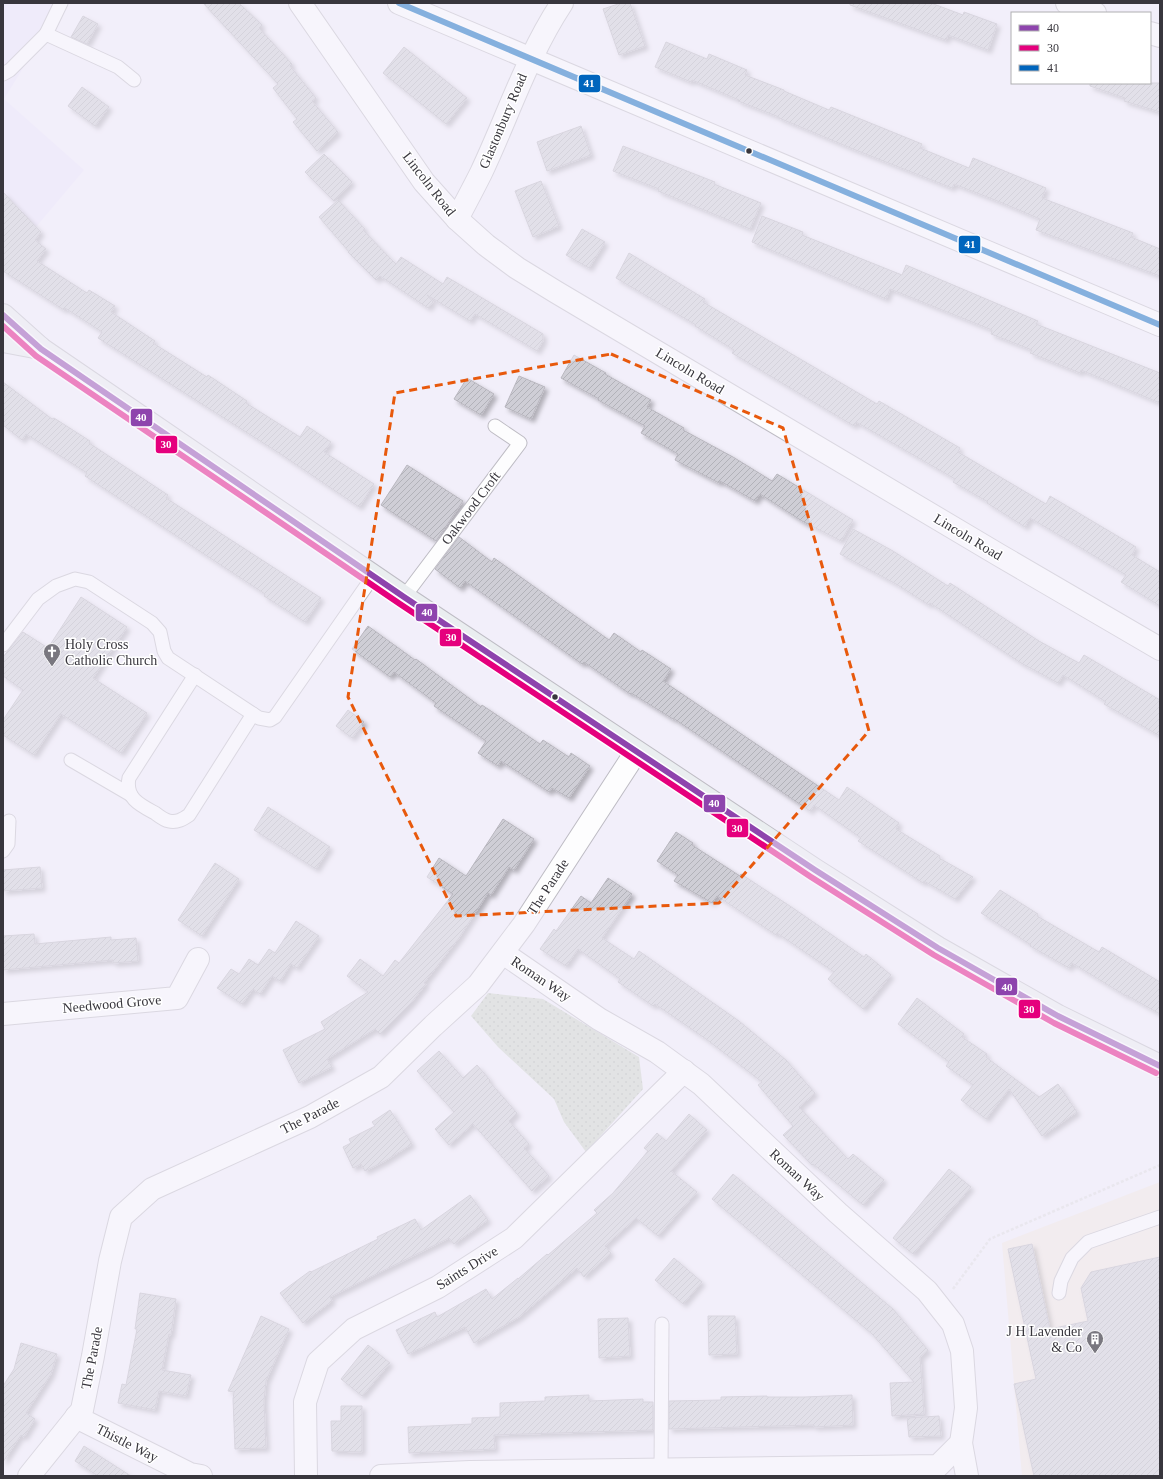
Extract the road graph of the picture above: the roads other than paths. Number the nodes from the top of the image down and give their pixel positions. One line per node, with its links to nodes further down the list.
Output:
1 (62, 3): 7 (lane)
2 (300, 3): 11 (street, Lincoln Road)
3 (399, 3): 8 (street)
4 (562, 3): 8 (street, Glastonbury Road)
5 (1067, 3): 6 (street)
6 (1092, 12)
7 (46, 34): 9 (lane); 10 (lane)
8 (530, 59): 11 (street, Glastonbury Road); 13 (street)
9 (3, 74)
10 (134, 80)
11 (457, 219): 20 (street, Lincoln Road)
12 (3, 315): 15 (street)
13 (1160, 325)
14 (3, 341): 15 (street)
15 (41, 349): 17 (street)
16 (495, 426): 18 (lane, Oakwood Croft)
17 (374, 575): 18 (street); 22 (lane)
18 (404, 597): 23 (street)
19 (3, 645): 21 (lane)
20 (1160, 649)
21 (195, 676): 22 (lane); 25 (lane)
22 (252, 714): 25 (lane)
23 (636, 752): 28 (street, The Parade); 31 (street)
24 (71, 760): 25 (lane)
25 (131, 795)
26 (8, 821): 27 (lane)
27 (3, 851)
28 (503, 953): 32 (street, Roman Way); 36 (street, The Parade)
29 (198, 959): 30 (street, Needwood Grove)
30 (3, 1014)
31 (1160, 1066)
32 (684, 1071): 37 (street, Roman Way); 42 (street, Saints Drive)
33 (1160, 1217): 34 (lane)
34 (1058, 1293)
35 (662, 1324): 38 (lane)
36 (76, 1417): 40 (street, The Parade); 41 (street, Thistle Way)
37 (962, 1443): 38 (street); 44 (street, Roman Way)
38 (661, 1470): 39 (street)
39 (470, 1474): 43 (street)
40 (29, 1476)
41 (201, 1476)
42 (306, 1476)
43 (381, 1476)
44 (968, 1476)

